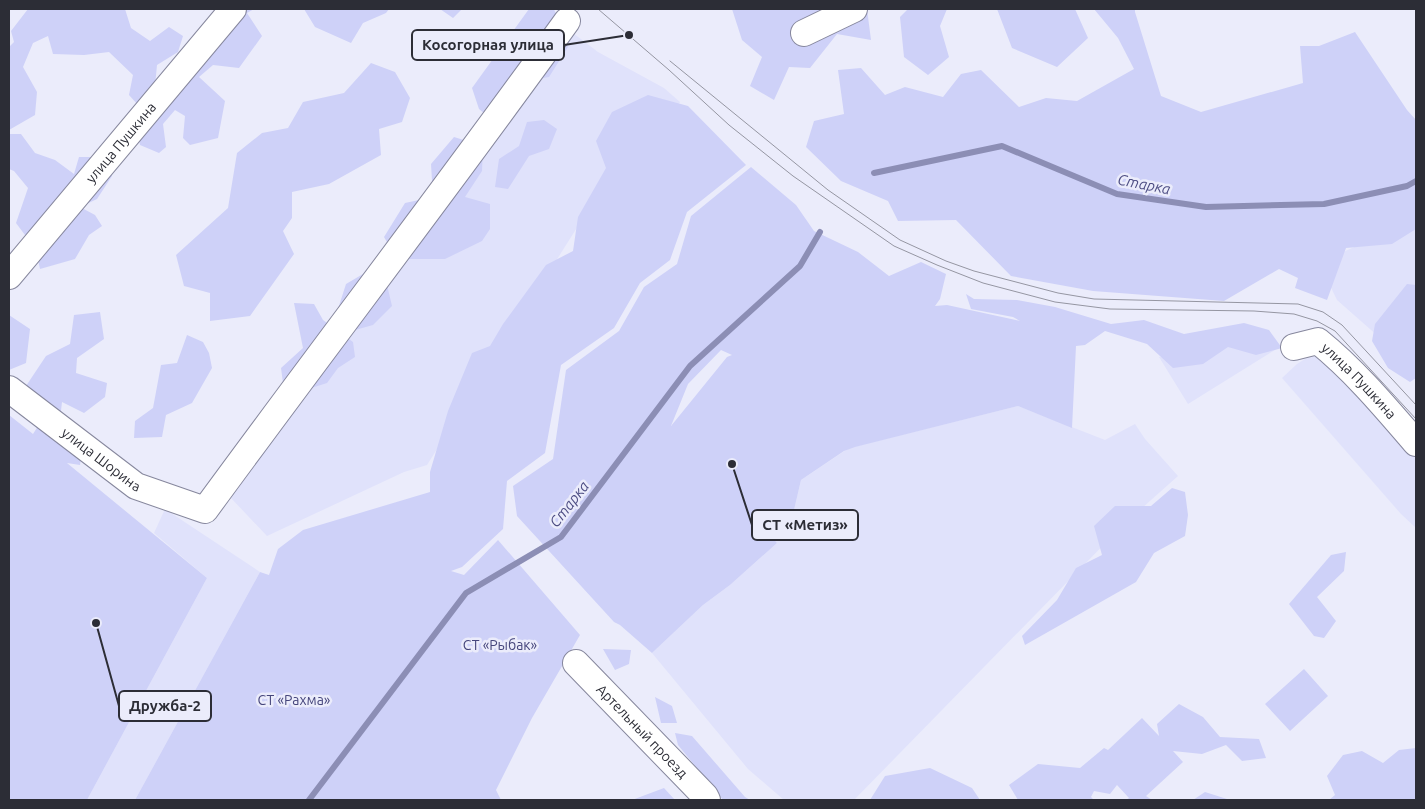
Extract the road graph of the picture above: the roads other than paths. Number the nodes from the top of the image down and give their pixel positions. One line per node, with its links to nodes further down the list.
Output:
1 (233, 9): 5 (street, улица Пушкина)
2 (854, 9): 4 (street)
3 (567, 21): 7 (street, улица Шорина)
4 (804, 33)
5 (9, 276)
6 (1294, 347): 8 (street, улица Пушкина)
7 (9, 389)
8 (1416, 443)
9 (576, 663): 10 (street, Артельный проезд)
10 (707, 800)

